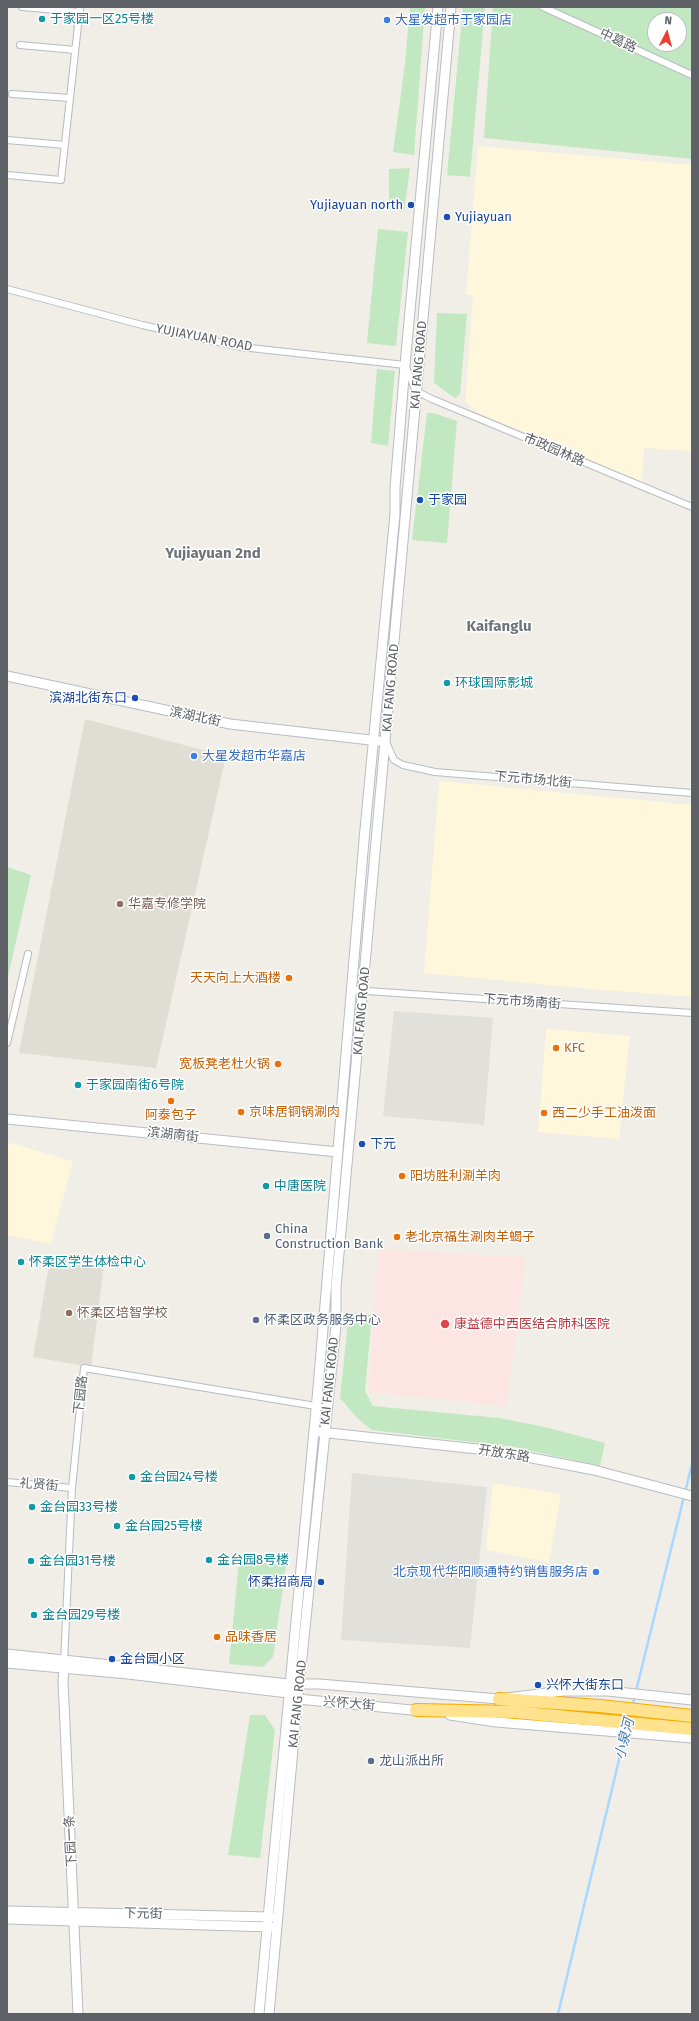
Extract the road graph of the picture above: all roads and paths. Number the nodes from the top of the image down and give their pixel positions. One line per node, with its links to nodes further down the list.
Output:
1 (22, 7): 5 (street)
2 (438, 7): 15 (main road, KAI FANG ROAD)
3 (452, 7): 16 (main road, KAI FANG ROAD)
4 (543, 7): 8 (street, 中葛路)
5 (80, 9): 7 (street)
6 (20, 45): 7 (street)
7 (76, 50): 10 (street)
8 (692, 75)
9 (12, 94): 10 (street)
10 (70, 98): 12 (street)
11 (7, 140): 12 (street)
12 (65, 145): 13 (street)
13 (7, 175)
14 (7, 289): 15 (street, YUJIAYUAN ROAD)
15 (405, 365): 16 (street); 19 (main road, KAI FANG ROAD)
16 (416, 391): 17 (street, 市政园林路); 20 (main road, KAI FANG ROAD)
17 (692, 507)
18 (7, 676): 19 (main road, 滨湖北街)
19 (374, 740): 20 (main road, 滨湖北街); 23 (main road, KAI FANG ROAD)
20 (386, 742): 21 (street, 下元市场北街); 24 (main road, KAI FANG ROAD)
21 (692, 793)
22 (28, 954): 26 (street)
23 (352, 990): 24 (street, 下元市场南街); 28 (main road, KAI FANG ROAD)
24 (364, 990): 25 (street, 下元市场南街); 30 (main road, KAI FANG ROAD)
25 (692, 1013)
26 (7, 1043)
27 (7, 1119): 28 (main road, 滨湖南街)
28 (338, 1152): 29 (main road, KAI FANG ROAD)
29 (316, 1406): 30 (street, 下园路); 31 (main road, KAI FANG ROAD); 34 (street, 下园路)
30 (328, 1408): 32 (main road, KAI FANG ROAD)
31 (313, 1431): 32 (main road, 开放东路); 40 (main road, KAI FANG ROAD)
32 (325, 1433): 35 (main road, 开放东路); 39 (main road, KAI FANG ROAD)
33 (7, 1482): 34 (street, 礼贤街)
34 (72, 1488): 38 (street, 下园路)
35 (692, 1496)
36 (7, 1654): 38 (main road, 兴怀大街)
37 (7, 1663): 38 (main road, 兴怀大街)
38 (64, 1664): 40 (main road, 兴怀大街); 49 (main road, 下园一条)
39 (300, 1683): 40 (main road, 兴怀大街); 41 (main road, KAI FANG ROAD); 42 (main road, 兴怀大街)
40 (289, 1689): 41 (main road, 兴怀大街); 50 (main road, KAI FANG ROAD)
41 (298, 1699): 44 (main road, 兴怀大街); 52 (main road, KAI FANG ROAD)
42 (499, 1699): 43 (main road, 兴怀大街); 45 (highway)
43 (692, 1700)
44 (416, 1710): 46 (highway); 47 (main road, 兴怀大街)
45 (692, 1716)
46 (692, 1729)
47 (692, 1738)
48 (7, 1911): 49 (main road, 下元街)
49 (74, 1917): 50 (main road, 下元街); 51 (main road, 下元街); 53 (main road, 下元街); 54 (main road, 下园一条)
50 (267, 1917): 52 (main road, 下元街); 53 (main road, KAI FANG ROAD)
51 (7, 1919)
52 (279, 1923): 53 (main road, 下元街); 56 (main road, KAI FANG ROAD)
53 (266, 1927): 55 (main road, KAI FANG ROAD)
54 (78, 2014)
55 (259, 2014)
56 (270, 2014)

